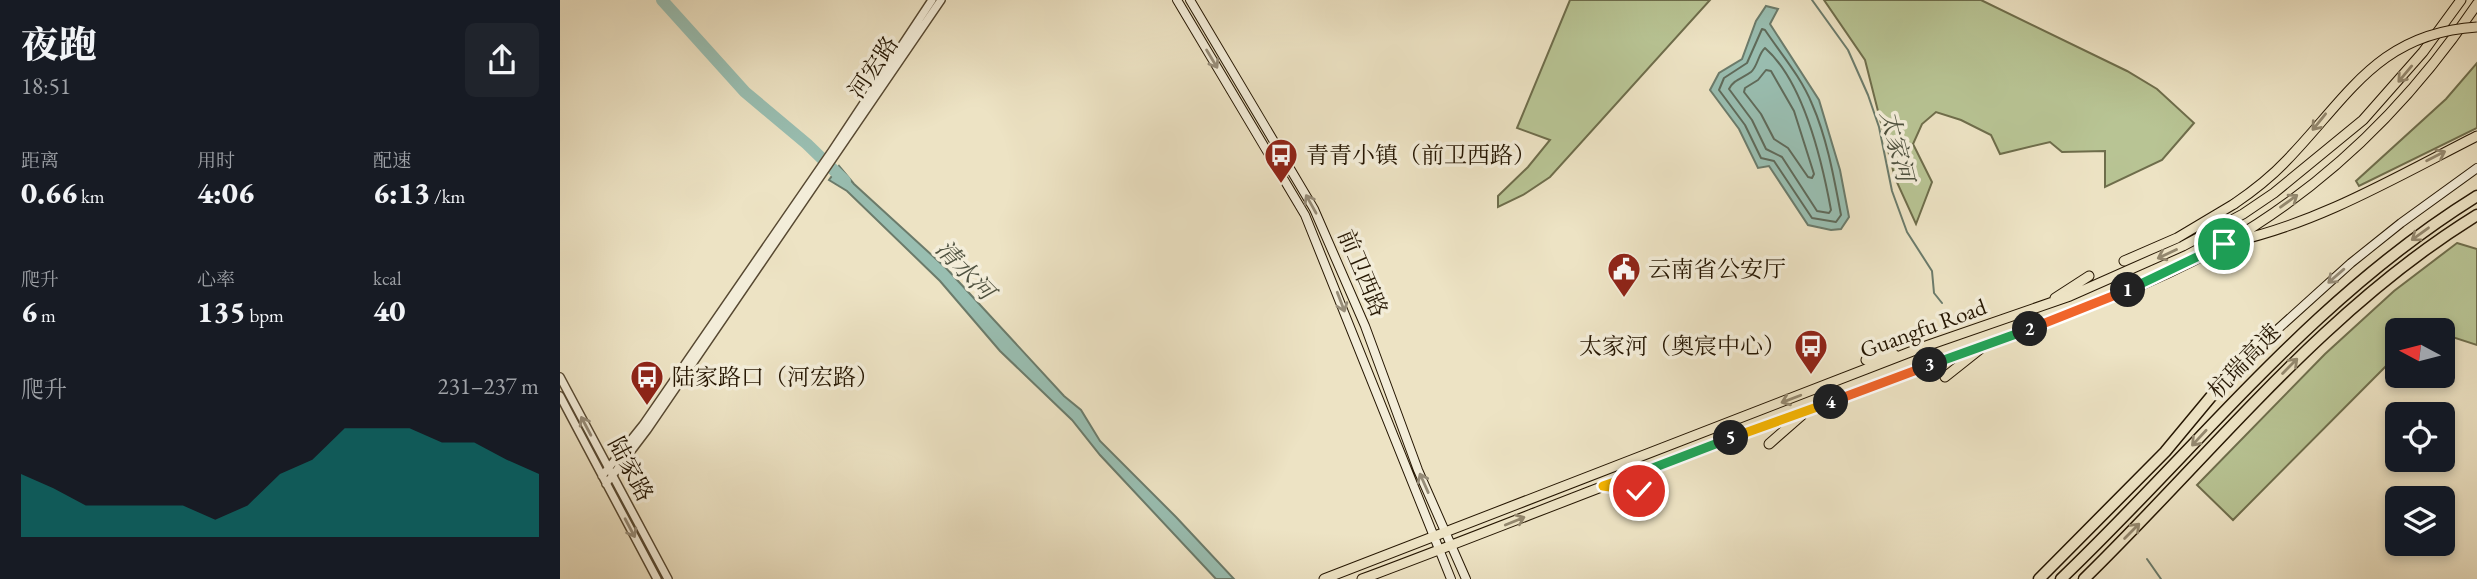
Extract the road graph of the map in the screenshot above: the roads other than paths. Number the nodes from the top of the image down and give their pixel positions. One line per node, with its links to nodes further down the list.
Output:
1 (932, 0): 9 (street, 河宏路)
2 (941, 0): 9 (street, 河宏路)
3 (1177, 0): 31 (main road, 前卫西路, one-way to 31)
4 (1190, 0): 30 (main road, 前卫西路, one-way to 4)
5 (2461, 0): 16 (main road, Guangfu Road, one-way to 16)
6 (2477, 4): 13 (main road, Guangfu Road, one-way to 6)
7 (2477, 27): 14 (main road, one-way to 14, bridge)
8 (2477, 136): 13 (main road, one-way to 8)
9 (834, 153): 26 (street)
10 (2477, 168): 22 (main road, one-way to 22)
11 (2477, 197): 41 (highway, 杭瑞高速, one-way to 41)
12 (2477, 215): 42 (highway, 杭瑞高速, one-way to 12)
13 (2224, 244): 17 (main road, Guangfu Road)
14 (2124, 261)
15 (2089, 276): 16 (main road)
16 (2046, 305): 18 (main road, Guangfu Road)
17 (1986, 345): 21 (main road); 24 (main road, Guangfu Road)
18 (1923, 347): 19 (main road); 30 (main road, Guangfu Road, one-way to 30)
19 (1866, 360)
20 (560, 376): 26 (street, 陆家路, one-way to 20)
21 (1945, 377)
22 (2224, 381): 40 (highway)
23 (560, 396): 27 (street, 陆家路)
24 (1806, 411): 25 (main road); 28 (main road, Guangfu Road)
25 (1769, 444)
26 (611, 472): 27 (street); 35 (street, 陆家路)
27 (604, 480): 34 (street, 陆家路, one-way to 34)
28 (1603, 486): 29 (main road); 32 (main road, Guangfu Road, one-way to 28)
29 (1639, 491)
30 (1446, 533): 31 (main road, Guangfu Road); 32 (main road, 前卫西路)
31 (1433, 538): 33 (main road, 前卫西路); 36 (main road, Guangfu Road)
32 (1451, 546): 33 (main road, Guangfu Road); 39 (main road, 前卫西路)
33 (1438, 551): 37 (main road, Guangfu Road); 38 (main road, 前卫西路)
34 (657, 579)
35 (668, 579)
36 (1324, 579)
37 (1362, 579)
38 (1451, 579)
39 (1466, 579)
40 (2039, 579)
41 (2061, 579)
42 (2084, 579)

